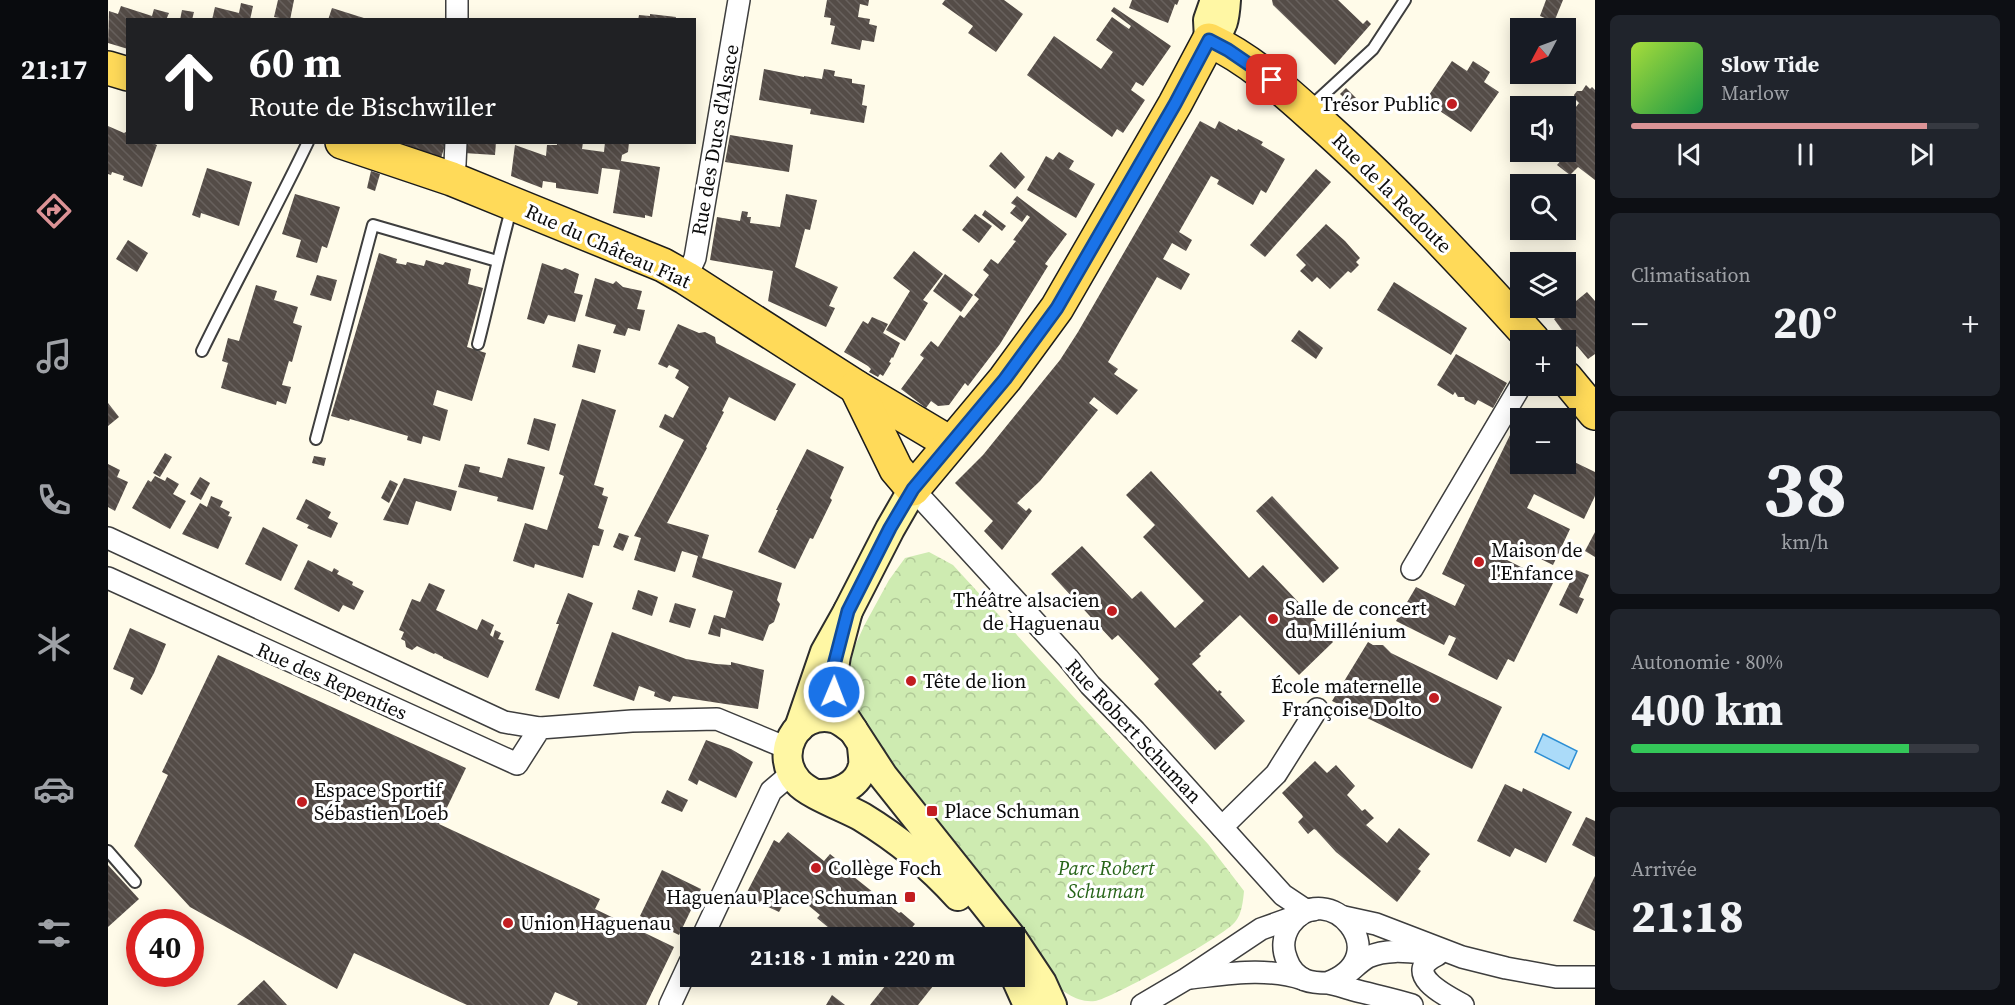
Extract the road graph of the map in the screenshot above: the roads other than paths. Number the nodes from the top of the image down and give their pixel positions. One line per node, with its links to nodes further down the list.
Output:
1 (457, 0): 6 (street)
2 (739, 0): 17 (street, Rue des Ducs d'Alsace)
3 (1215, 0): 7 (street)
4 (1226, 0): 7 (street)
5 (1405, 0): 10 (lane)
6 (457, 18)
7 (1209, 40): 10 (main road, Rue de la Redoute); 26 (main road)
8 (108, 68): 9 (main road)
9 (126, 73)
10 (1306, 110): 18 (main road, Rue de la Redoute)
11 (307, 144): 20 (lane)
12 (348, 144): 14 (main road, Rue du Château Fiat)
13 (456, 144): 14 (street)
14 (452, 178): 15 (main road, Rue du Château Fiat)
15 (513, 203): 16 (lane); 17 (main road, Rue du Château Fiat)
16 (497, 261): 19 (lane); 25 (lane)
17 (686, 278): 21 (main road, Rue du Château Fiat)
18 (1524, 330)
19 (478, 344)
20 (202, 351)
21 (856, 387): 26 (main road, Rue du Château Fiat); 27 (main road)
22 (1576, 390): 24 (main road)
23 (1515, 396): 29 (street)
24 (1595, 413)
25 (316, 439)
26 (950, 443): 27 (main road)
27 (913, 489): 31 (street); 37 (street, Rue Robert Schuman)
28 (108, 538): 33 (street, Rue des Repenties)
29 (1413, 569)
30 (108, 578): 33 (street, Rue des Repenties)
31 (848, 611): 34 (street); 35 (street)
32 (1317, 709): 37 (street)
33 (540, 728): 35 (street, Rue des Repenties)
34 (857, 738): 35 (street); 36 (street); 44 (street)
35 (792, 750): 36 (street); 42 (street)
36 (818, 794): 43 (street)
37 (1222, 827): 40 (street, Rue Robert Schuman)
38 (108, 851): 39 (lane)
39 (135, 882)
40 (1307, 912): 41 (street); 51 (street); 52 (street)
41 (1344, 917): 45 (street); 49 (street)
42 (707, 927)
43 (984, 927)
44 (1003, 927)
45 (1396, 932): 47 (street); 48 (street)
46 (1025, 957): 58 (street)
47 (1462, 957): 48 (street); 50 (street)
48 (1426, 959): 49 (street); 61 (street)
49 (1348, 972): 53 (street)
50 (1595, 977)
51 (1186, 979): 52 (street); 59 (street)
52 (1303, 979): 53 (street)
53 (1327, 983): 60 (street)
54 (680, 984): 56 (street)
55 (1020, 987): 57 (street)
56 (670, 1005)
57 (1028, 1005)
58 (1052, 1005)
59 (1142, 1005)
60 (1412, 1005)
61 (1463, 1005)

